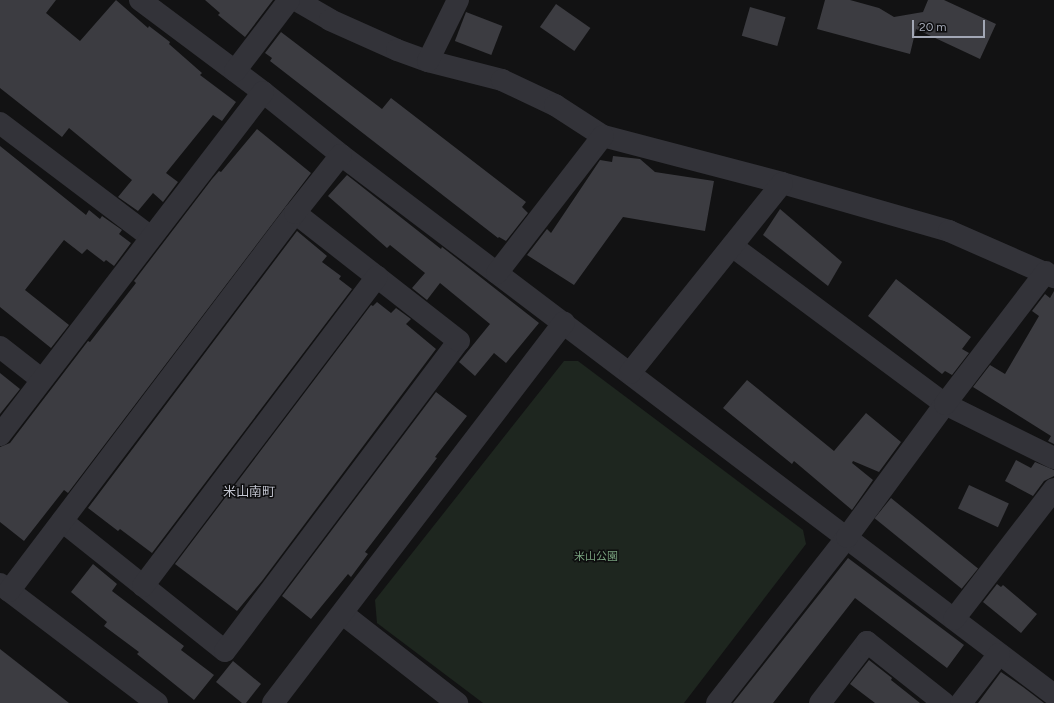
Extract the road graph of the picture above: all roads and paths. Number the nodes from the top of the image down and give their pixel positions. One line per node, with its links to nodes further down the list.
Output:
1 (140, 0): 6 (street)
2 (289, 0): 6 (street)
3 (296, 0): 5 (street)
4 (458, 0): 5 (street)
5 (428, 61): 9 (street)
6 (235, 71): 7 (street)
7 (262, 92): 10 (street); 13 (street)
8 (0, 123): 13 (street)
9 (603, 136): 11 (street); 15 (street)
10 (341, 155): 12 (street); 15 (street)
11 (782, 183): 14 (street); 16 (street)
12 (295, 213): 17 (street); 26 (street)
13 (151, 237): 21 (street)
14 (732, 246): 20 (street); 22 (street)
15 (497, 273): 18 (street)
16 (1050, 275): 22 (street)
17 (377, 277): 28 (street); 28 (street)
18 (564, 323): 20 (street); 30 (street)
19 (0, 347): 21 (street)
20 (630, 373): 27 (street)
21 (41, 379): 23 (street)
22 (945, 404): 24 (street); 27 (street)
23 (0, 435)
24 (1054, 458)
25 (1054, 489): 31 (street)
26 (62, 521): 28 (street); 29 (street)
27 (847, 537): 31 (street); 37 (street)
28 (143, 586)
29 (5, 588): 34 (street)
30 (343, 614): 35 (street); 36 (street)
31 (954, 619): 32 (street)
32 (999, 654): 33 (street); 40 (street)
33 (1054, 695)
34 (157, 703)
35 (273, 703)
36 (457, 703)
37 (718, 703)
38 (820, 703): 39 (street)
39 (944, 703)
40 (961, 703)

